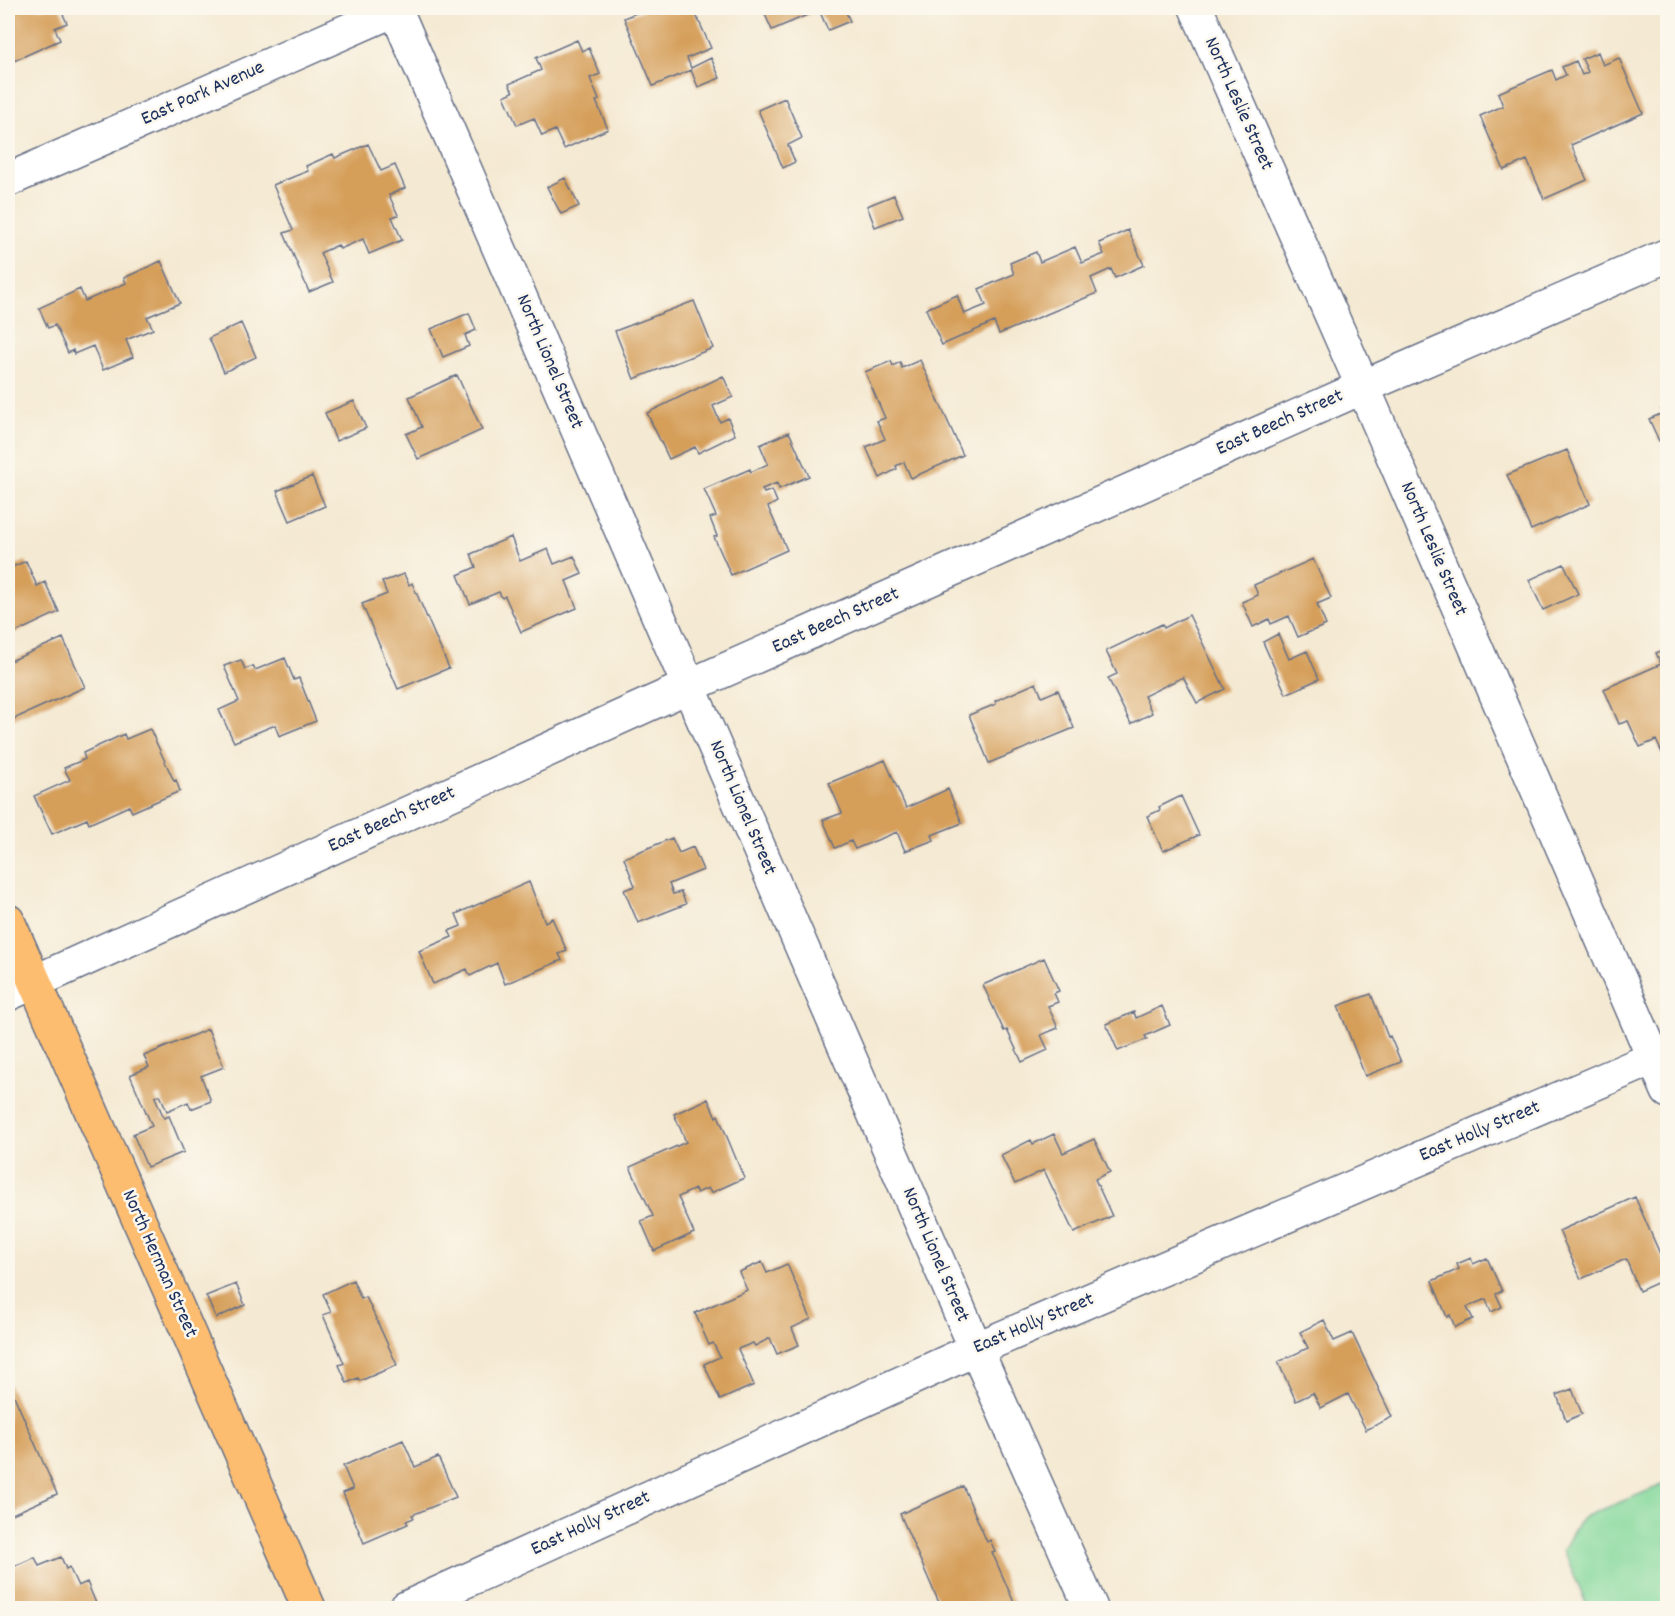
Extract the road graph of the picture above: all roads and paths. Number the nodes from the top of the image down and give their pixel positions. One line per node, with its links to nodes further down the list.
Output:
1 (397, 8): 3 (street, East Park Avenue); 6 (street, North Lionel Street)
2 (1196, 8): 5 (street, North Leslie Street)
3 (8, 180)
4 (1668, 255): 5 (street, East Beech Street)
5 (1363, 387): 6 (street, East Beech Street); 9 (street, North Leslie Street)
6 (689, 686): 8 (street, East Beech Street); 11 (street, North Lionel Street)
7 (8, 921): 8 (main road, North Herman Street)
8 (21, 988): 12 (main road, North Herman Street)
9 (1660, 1055): 10 (street, North Leslie Street); 11 (street, East Holly Street)
10 (1668, 1091)
11 (975, 1349): 13 (street, East Holly Street); 14 (street, North Lionel Street)
12 (309, 1608)
13 (406, 1608)
14 (1091, 1608)

